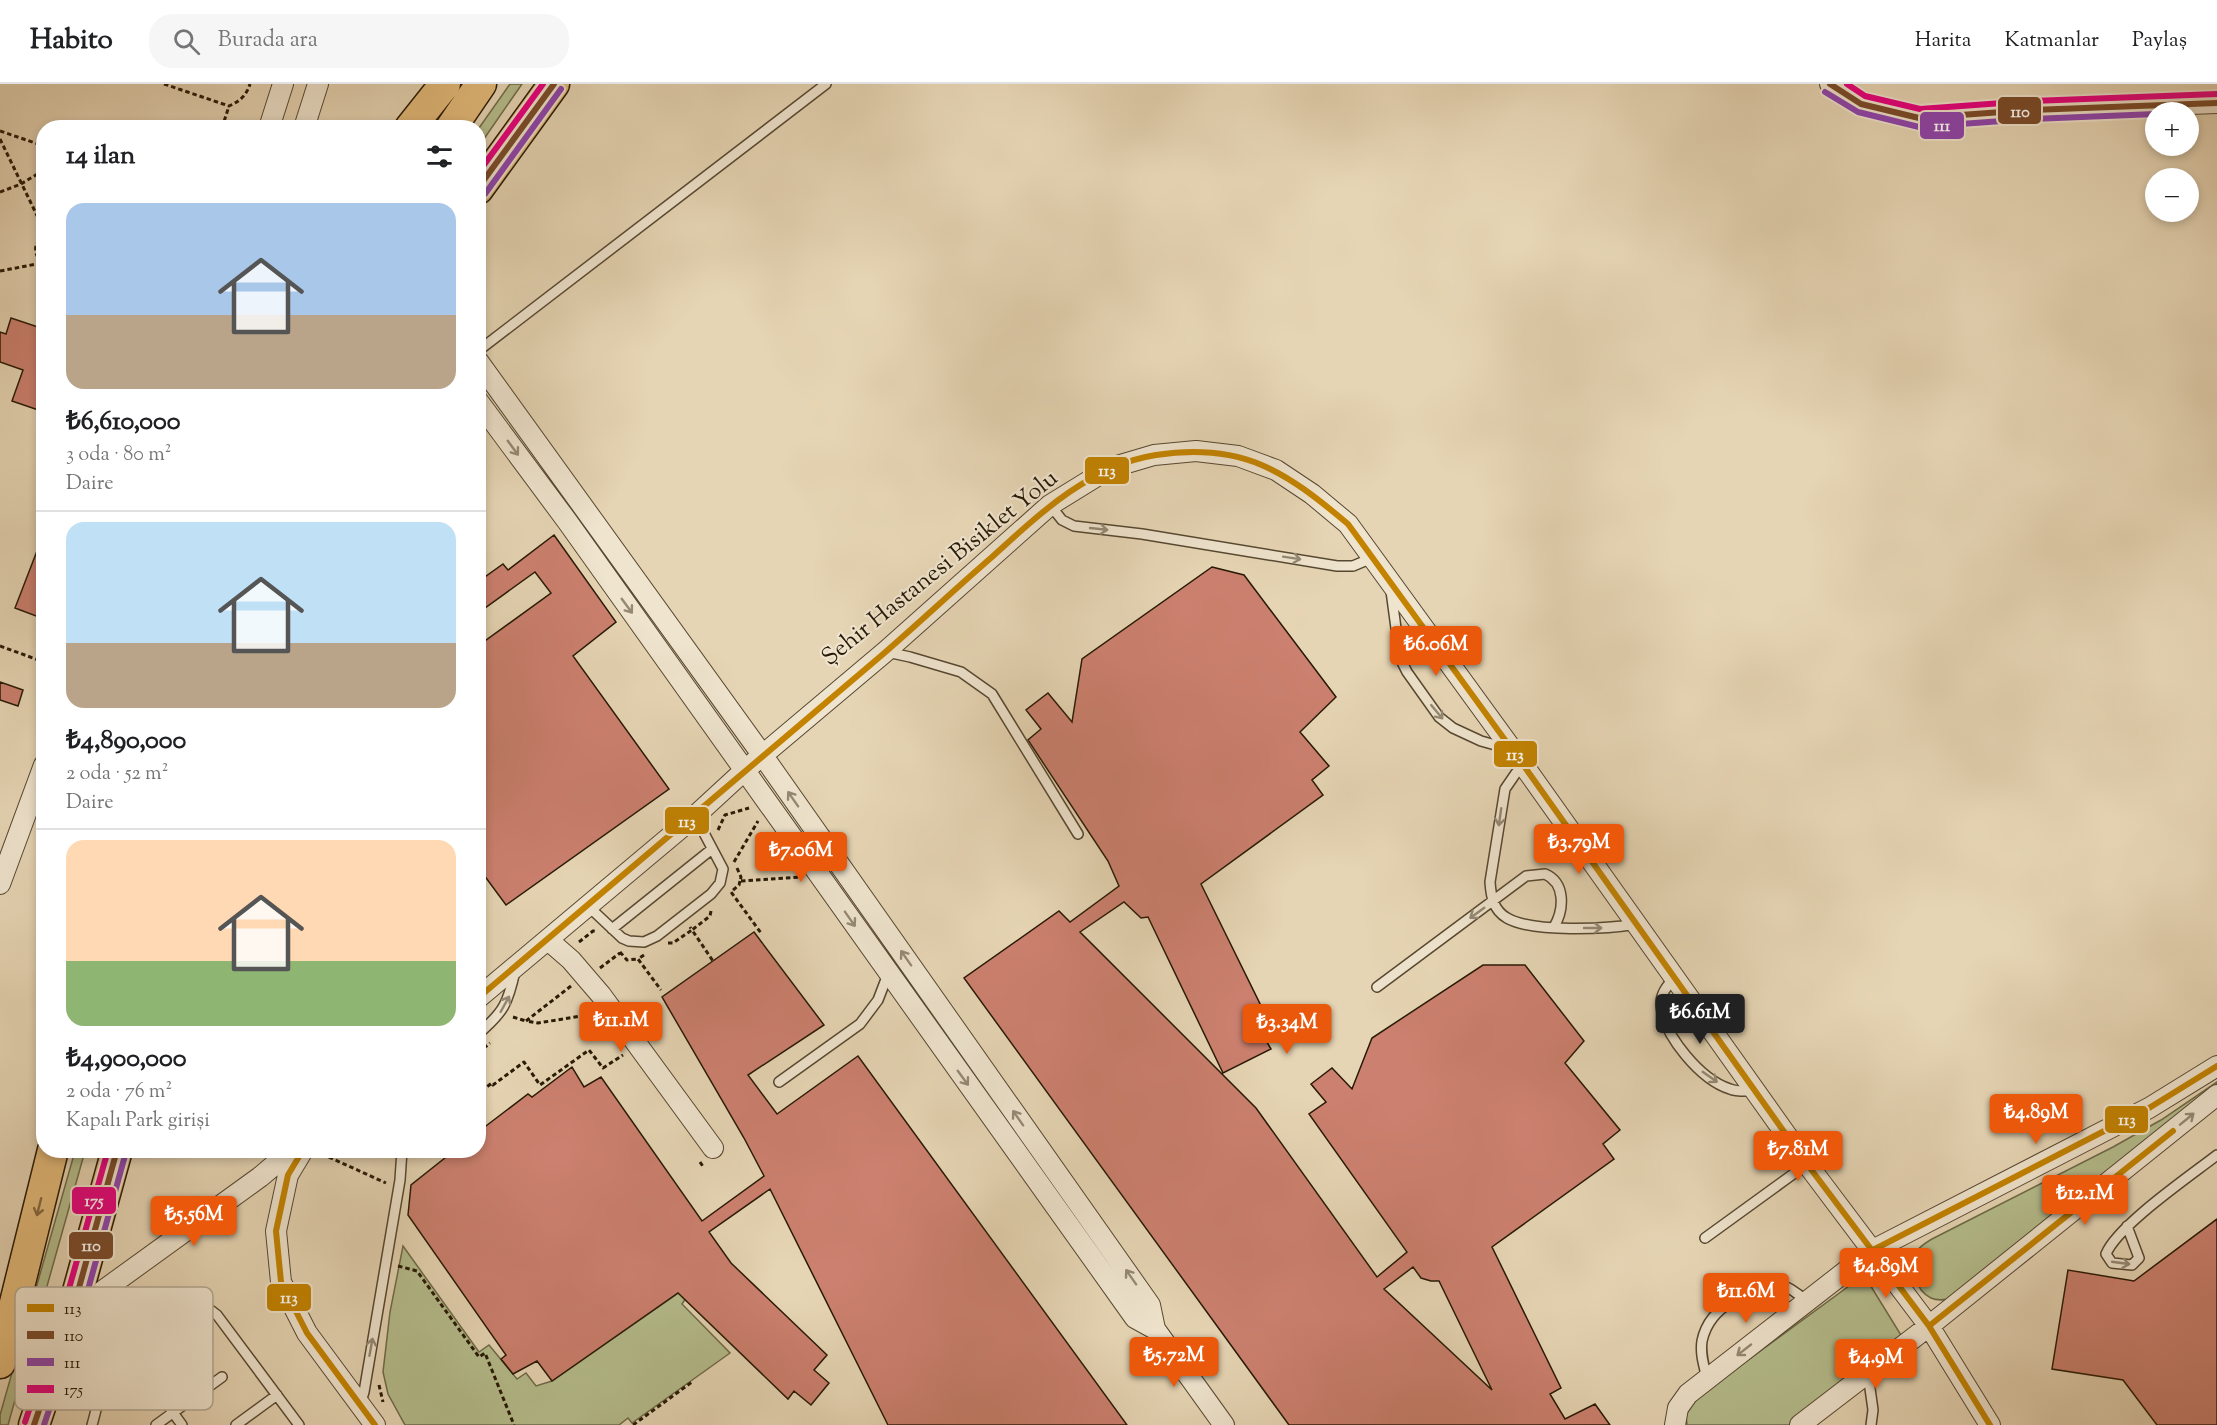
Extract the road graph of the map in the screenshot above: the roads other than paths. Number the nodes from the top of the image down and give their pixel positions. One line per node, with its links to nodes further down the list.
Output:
1 (283, 84): 9 (street)
2 (318, 84): 10 (street)
3 (446, 84): 11 (main road)
4 (481, 84): 12 (main road)
5 (554, 84): 13 (main road)
6 (826, 84): 14 (lane)
7 (1830, 84): 8 (street)
8 (2217, 103)
9 (272, 120)
10 (307, 120)
11 (417, 120)
12 (456, 120)
13 (486, 178)
14 (486, 345)
15 (486, 372): 21 (street)
16 (486, 412): 23 (street, one-way to 23)
17 (1050, 505): 18 (lane, one-way to 18); 18 (street); 20 (street)
18 (1372, 558): 19 (street)
19 (1390, 582): 22 (street); 22 (lane, one-way to 22)
20 (885, 652): 21 (street); 26 (lane)
21 (763, 756): 23 (street); 64 (street, one-way to 21)
22 (1518, 758): 29 (lane, one-way to 29); 31 (street)
23 (745, 770): 25 (street); 36 (street, one-way to 36)
24 (36, 787): 28 (street)
25 (695, 816): 27 (lane); 30 (street)
26 (1078, 834)
27 (712, 849): 33 (lane); 33 (lane)
28 (0, 884)
29 (1492, 901): 32 (lane); 32 (lane); 38 (lane, one-way to 38)
30 (588, 906): 33 (lane); 34 (street)
31 (1637, 924): 32 (lane, one-way to 31); 37 (street)
32 (1554, 927)
33 (612, 929)
34 (548, 940): 35 (street); 45 (street)
35 (516, 966): 39 (street); 40 (lane, one-way to 35)
36 (888, 974): 42 (lane); 64 (street, one-way to 64)
37 (1675, 978): 43 (street); 43 (lane, one-way to 43)
38 (1377, 987)
39 (486, 991)
40 (486, 1027)
41 (2217, 1066): 55 (street)
42 (779, 1082)
43 (1756, 1091): 52 (street)
44 (2217, 1095): 63 (street, one-way to 44)
45 (713, 1148)
46 (2217, 1155): 53 (lane)
47 (51, 1158): 56 (main road, one-way to 56)
48 (115, 1158): 57 (main road)
49 (282, 1158): 58 (street)
50 (311, 1158): 72 (street)
51 (401, 1158): 72 (lane, one-way to 51)
52 (1808, 1164): 54 (lane); 55 (street)
53 (2127, 1226)
54 (1705, 1238)
55 (1873, 1250): 60 (street); 63 (street)
56 (19, 1287)
57 (79, 1287)
58 (108, 1287)
59 (15, 1301): 62 (main road, one-way to 62)
60 (1806, 1301): 69 (street, one-way to 69); 69 (lane)
61 (213, 1311): 71 (lane)
62 (12, 1313): 65 (main road); 66 (main road)
63 (1929, 1326): 67 (street); 89 (street)
64 (1155, 1329): 85 (street)
65 (0, 1348)
66 (0, 1363)
67 (1868, 1372): 87 (street); 88 (lane)
68 (222, 1377): 70 (lane)
69 (1707, 1378): 86 (street)
70 (213, 1384)
71 (277, 1395): 82 (lane); 83 (lane)
72 (360, 1404): 84 (street)
73 (39, 1410): 78 (main road)
74 (96, 1410): 79 (lane)
75 (171, 1410): 77 (lane)
76 (177, 1410): 77 (lane)
77 (173, 1413): 80 (lane); 81 (lane)
78 (34, 1425)
79 (92, 1425)
80 (156, 1425)
81 (182, 1425)
82 (236, 1425)
83 (299, 1425)
84 (375, 1425)
85 (1224, 1425)
86 (1675, 1425)
87 (1800, 1425)
88 (1871, 1425)
89 (1989, 1425)

